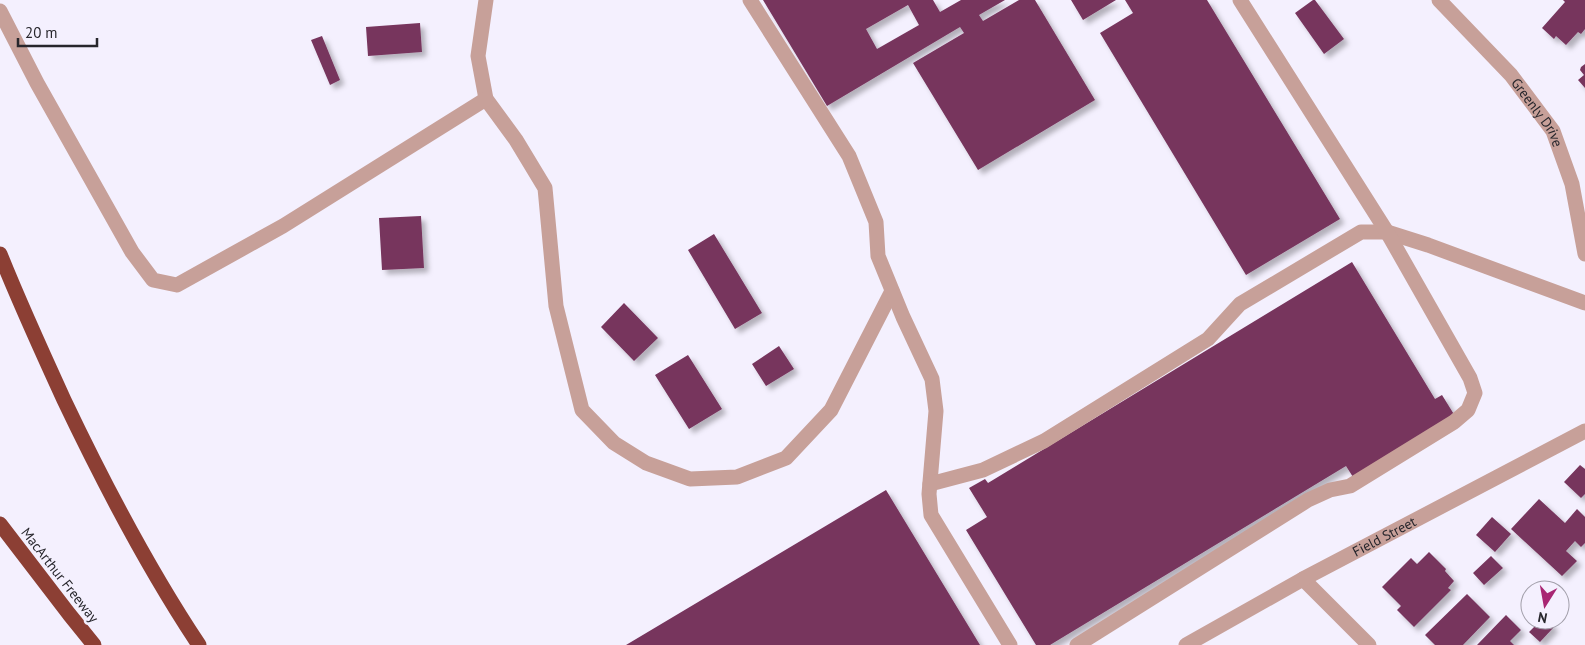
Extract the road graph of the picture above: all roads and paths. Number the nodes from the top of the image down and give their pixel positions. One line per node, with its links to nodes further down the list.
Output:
1 (486, 0): 6 (street)
2 (750, 0): 10 (street)
3 (1240, 0): 7 (street)
4 (1439, 0): 9 (street, Greenly Drive)
5 (0, 11): 6 (street)
6 (486, 99): 10 (street)
7 (1387, 232): 11 (street); 13 (street); 19 (street)
8 (0, 254): 17 (highway)
9 (1585, 254)
10 (892, 291): 13 (street)
11 (1585, 303)
12 (1585, 430): 15 (street, Field Street)
13 (930, 484): 18 (street)
14 (0, 524): 16 (highway, MacArthur Freeway)
15 (1303, 579): 20 (street, Field Street); 21 (street)
16 (94, 645)
17 (199, 645)
18 (1010, 645)
19 (1077, 645)
20 (1186, 645)
21 (1368, 645)

